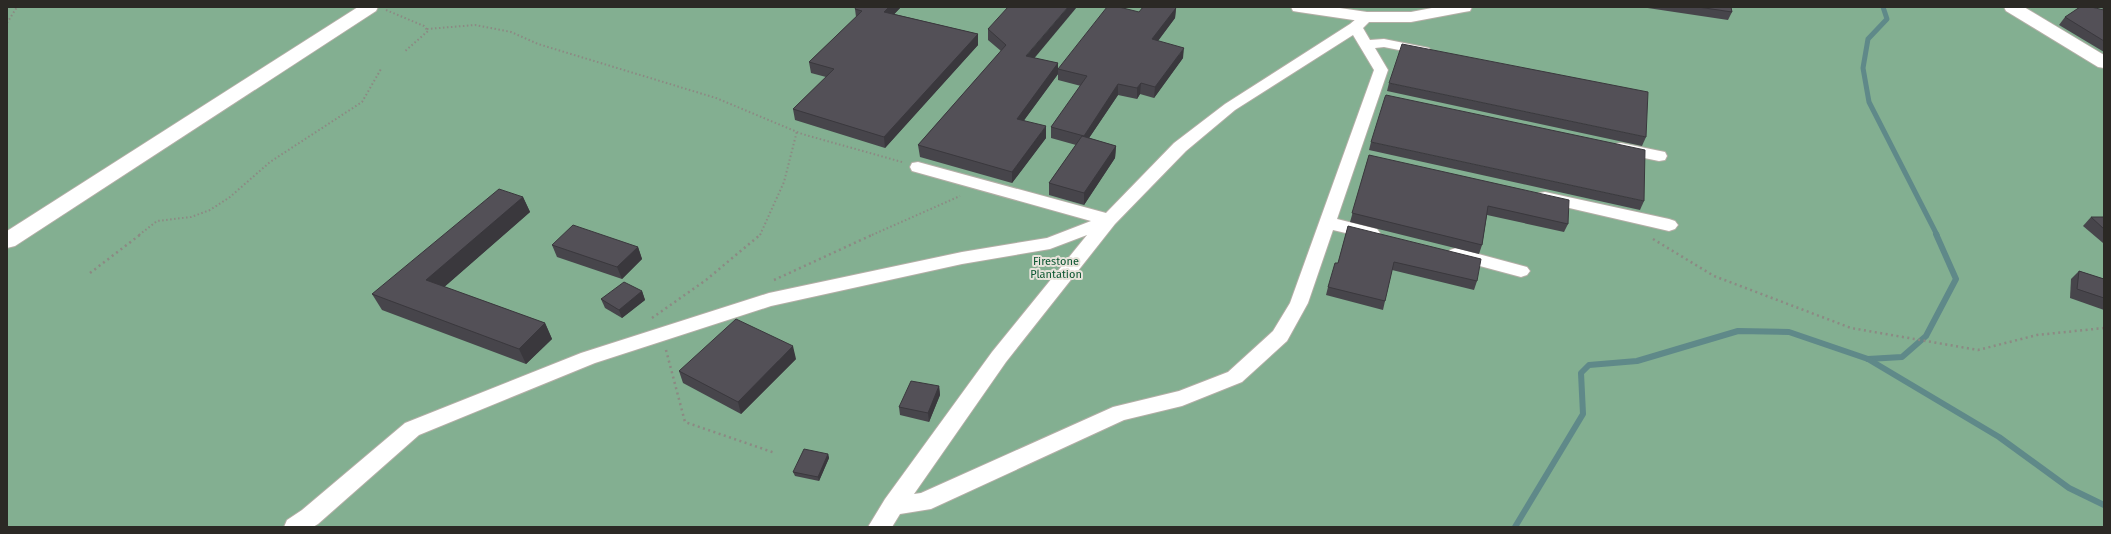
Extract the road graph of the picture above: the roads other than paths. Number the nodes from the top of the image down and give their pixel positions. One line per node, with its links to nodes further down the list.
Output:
1 (370, 7): 17 (street)
2 (1299, 7): 5 (street)
3 (1464, 7): 5 (street)
4 (2012, 7): 8 (street)
5 (1361, 22): 6 (street); 13 (street)
6 (1366, 45): 7 (street); 14 (street)
7 (1437, 54)
8 (2104, 63)
9 (1605, 144): 10 (street)
10 (1659, 156)
11 (918, 167): 13 (street)
12 (1530, 194): 15 (street)
13 (1109, 220): 20 (street); 21 (street)
14 (1327, 222): 16 (street); 20 (street)
15 (1669, 225)
16 (1387, 237)
17 (7, 241)
18 (1439, 250): 19 (street)
19 (1522, 271)
20 (893, 506): 22 (street)
21 (295, 527)
22 (879, 527)

